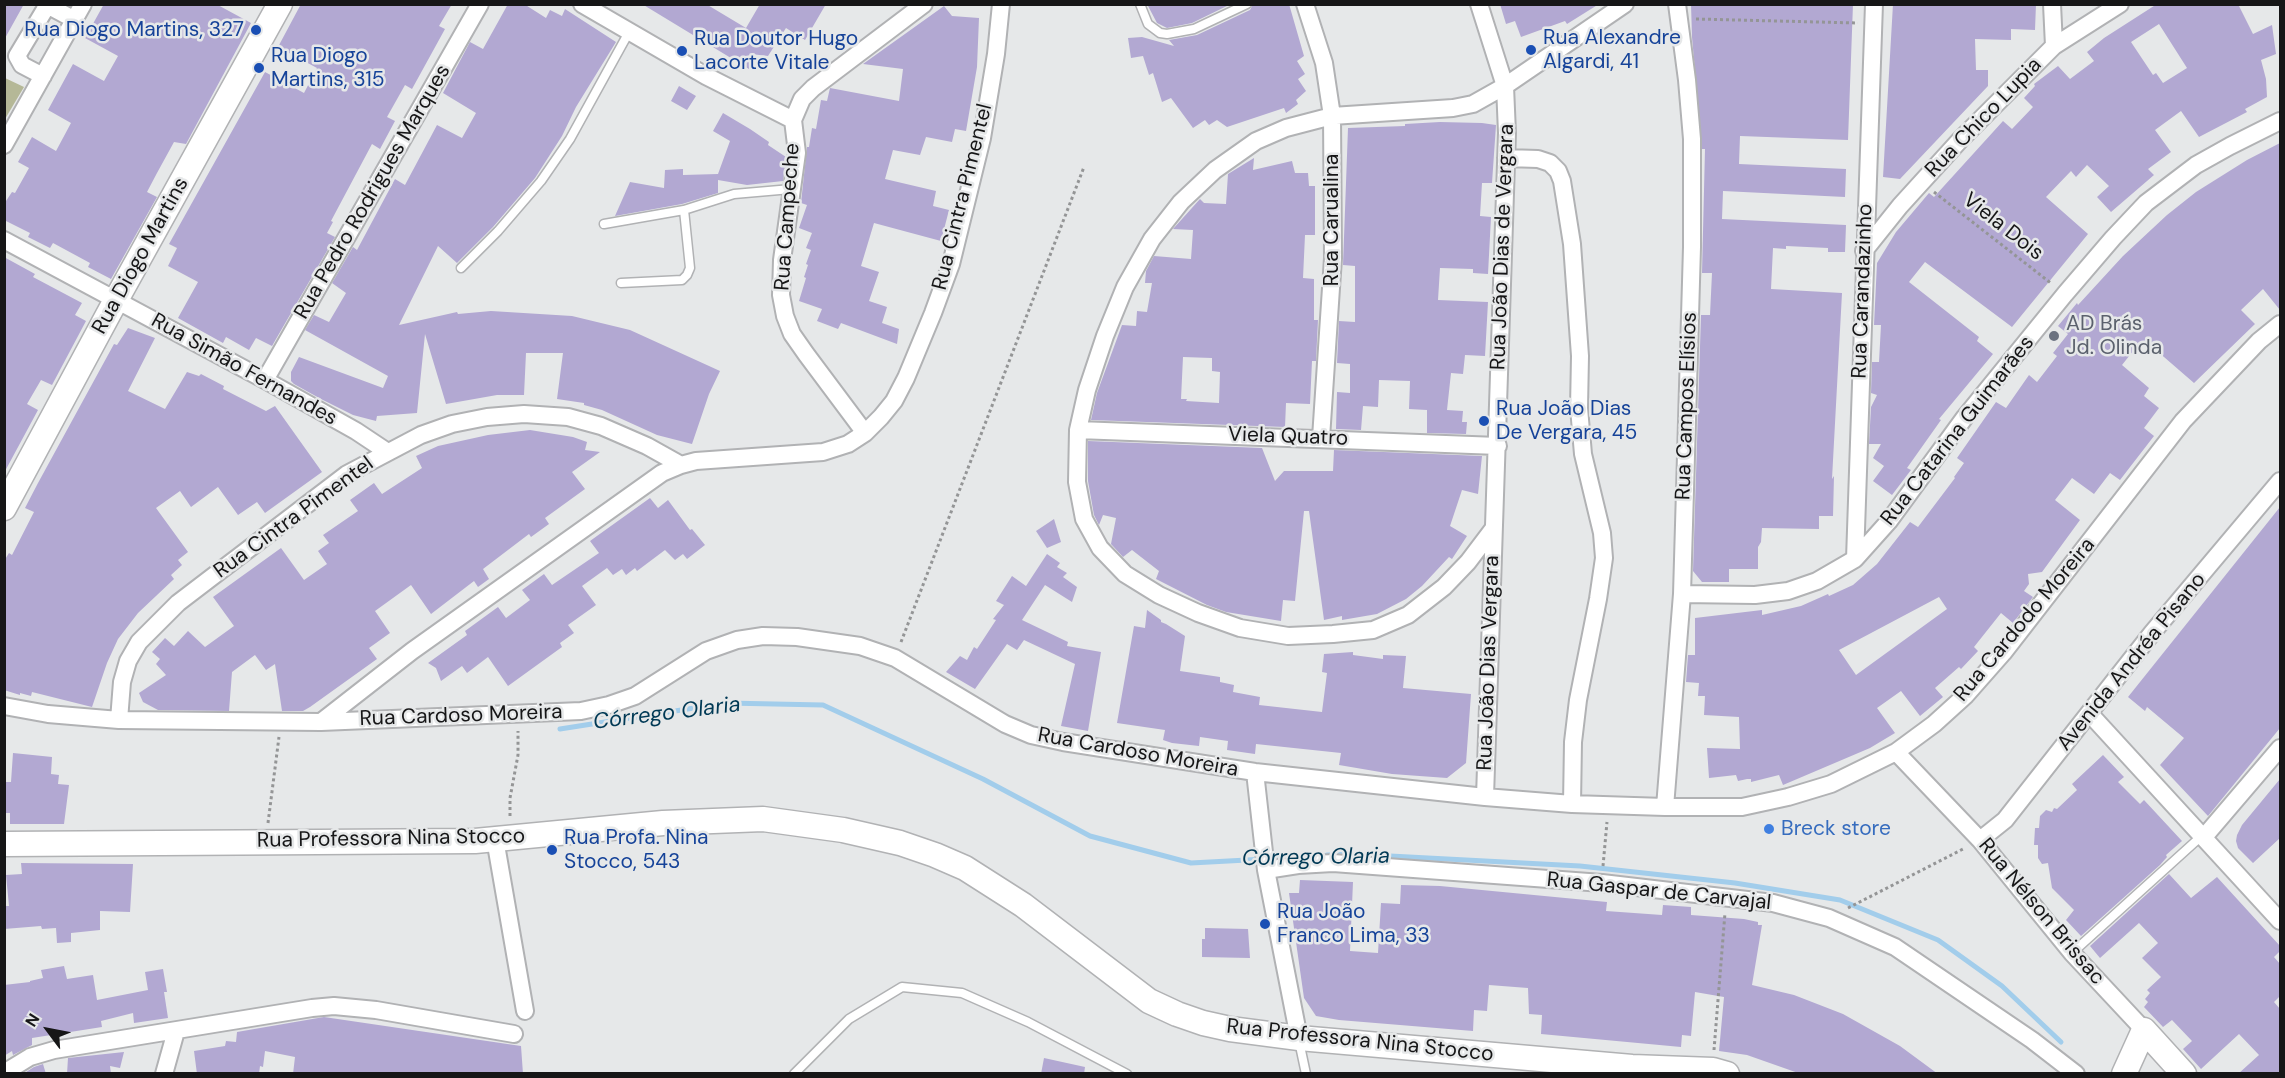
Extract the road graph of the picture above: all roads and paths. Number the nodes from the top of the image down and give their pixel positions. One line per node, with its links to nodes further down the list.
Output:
1 (83, 4): 17 (street)
2 (280, 4): 38 (street, Rua Diogo Martins)
3 (480, 4): 40 (street, Rua Pedro Rodrigues Marques)
4 (582, 4): 19 (street)
5 (924, 4): 24 (street)
6 (1001, 4): 42 (street, Rua Cintra Pimentel)
7 (1140, 4): 8 (lane)
8 (1247, 4)
9 (1305, 4): 23 (street, Rua Carualina)
10 (1479, 4): 22 (street, Rua João Dias de Vergara)
11 (1625, 4): 22 (street)
12 (1874, 4): 18 (street, Rua Carandazinho)
13 (2052, 4): 20 (street)
14 (2120, 4): 20 (street, Rua Chico Lupia)
15 (46, 5): 17 (street); 21 (street)
16 (1678, 12): 18 (path); 51 (street, Rua Campos Elísios)
17 (75, 20): 21 (street)
18 (1873, 24): 34 (street, Rua Carandazinho)
19 (628, 32): 24 (street); 35 (lane)
20 (2054, 46): 29 (street, Rua Chico Lupia)
21 (43, 76): 26 (street)
22 (1504, 86): 23 (street); 27 (street, Rua João Dias de Vergara)
23 (1332, 116): 41 (street); 43 (street, Rua Carualina)
24 (793, 120): 30 (street, Rua Campeche)
25 (2280, 121): 37 (street, Rua Catarina Guimarães)
26 (4, 145)
27 (1506, 158): 44 (street, Rua João Dias de Vergara); 63 (street)
28 (1084, 167): 52 (path)
29 (1922, 183): 34 (street, Rua Chico Lupia); 37 (path, Viela Dois)
30 (791, 189): 31 (lane); 42 (street, Rua Campeche)
31 (684, 210): 32 (lane); 36 (lane)
32 (604, 224)
33 (4, 240): 38 (street, Rua Simão Fernandes)
34 (1864, 251): 50 (street, Rua Carandazinho)
35 (461, 268)
36 (621, 283)
37 (2065, 294): 50 (street, Rua Catarina Guimarães)
38 (116, 300): 40 (street, Rua Simão Fernandes); 48 (street, Rua Diogo Martins)
39 (2280, 324): 60 (street, Rua Cardodo Moreira)
40 (265, 380): 45 (street, Rua Simão Fernandes)
41 (1078, 430): 43 (street, Viela Quatro); 49 (street)
42 (865, 433): 46 (street, Rua Cintra Pimentel)
43 (1322, 438): 44 (street, Viela Quatro)
44 (1498, 446): 49 (street, Rua João Dias de Vergara)
45 (386, 451): 46 (street, Rua Cintra Pimentel); 56 (street, Rua Cintra Pimentel)
46 (681, 465): 58 (street, Rua Cintra Pimentel)
47 (2280, 481): 55 (street, Avenida Andréa Pisano)
48 (4, 508)
49 (1493, 530): 62 (street, Rua João Dias Vergara)
50 (1855, 558): 51 (street, Rua Catarina Guimarães)
51 (1682, 594): 64 (street, Rua Campos Elísios)
52 (895, 658): 54 (street, Rua Cardoso Moreira); 61 (street, Rua Cardoso Moreira)
53 (4, 706): 56 (street, Rua Cardoso Moreira)
54 (519, 714): 58 (street, Rua Cardoso Moreira); 67 (path)
55 (2090, 714): 66 (street); 68 (street, Avenida Andréa Pisano)
56 (119, 720): 57 (street, Rua Cardoso Moreira)
57 (281, 722): 58 (street, Rua Cardoso Moreira); 69 (path)
58 (321, 722)
59 (2280, 748): 66 (street)
60 (1896, 752): 64 (street, Rua Cardodo Moreira); 68 (street, Rua Nélson Brissac)
61 (1255, 772): 62 (street, Rua Cardoso Moreira); 72 (street)
62 (1485, 797): 63 (street, Rua Cardodo Moreira)
63 (1572, 804): 64 (street, Rua Cardodo Moreira)
64 (1665, 807)
65 (1606, 826): 73 (path)
66 (2204, 837): 76 (street); 77 (lane)
67 (493, 839): 69 (street, Rua Professora Nina Stocco); 78 (street); 82 (street, Rua Professora Nina Stocco)
68 (1980, 840): 77 (street, Rua Nélson Brissac)
69 (266, 843): 70 (street, Rua Professora Nina Stocco)
70 (4, 844)
71 (1962, 850): 75 (path)
72 (1266, 866): 74 (street, Rua Gaspar de Carvajal); 82 (street)
73 (1603, 867)
74 (1726, 896): 84 (path); 90 (street, Rua Gaspar de Carvajal)
75 (1844, 911)
76 (2280, 921)
77 (2072, 953): 79 (street, Rua Nélson Brissac)
78 (525, 1011)
79 (2144, 1030): 91 (street); 92 (street, Rua Nélson Brissac)
80 (176, 1031): 81 (street); 85 (street); 86 (street)
81 (514, 1034)
82 (1299, 1038): 83 (street, Rua Professora Nina Stocco); 89 (lane)
83 (1630, 1070): 84 (street, Rua Professora Nina Stocco)
84 (1720, 1072)
85 (4, 1073)
86 (164, 1074)
87 (794, 1074): 88 (lane)
88 (1127, 1074)
89 (1306, 1074)
90 (2076, 1074)
91 (2124, 1074)
92 (2184, 1074)

